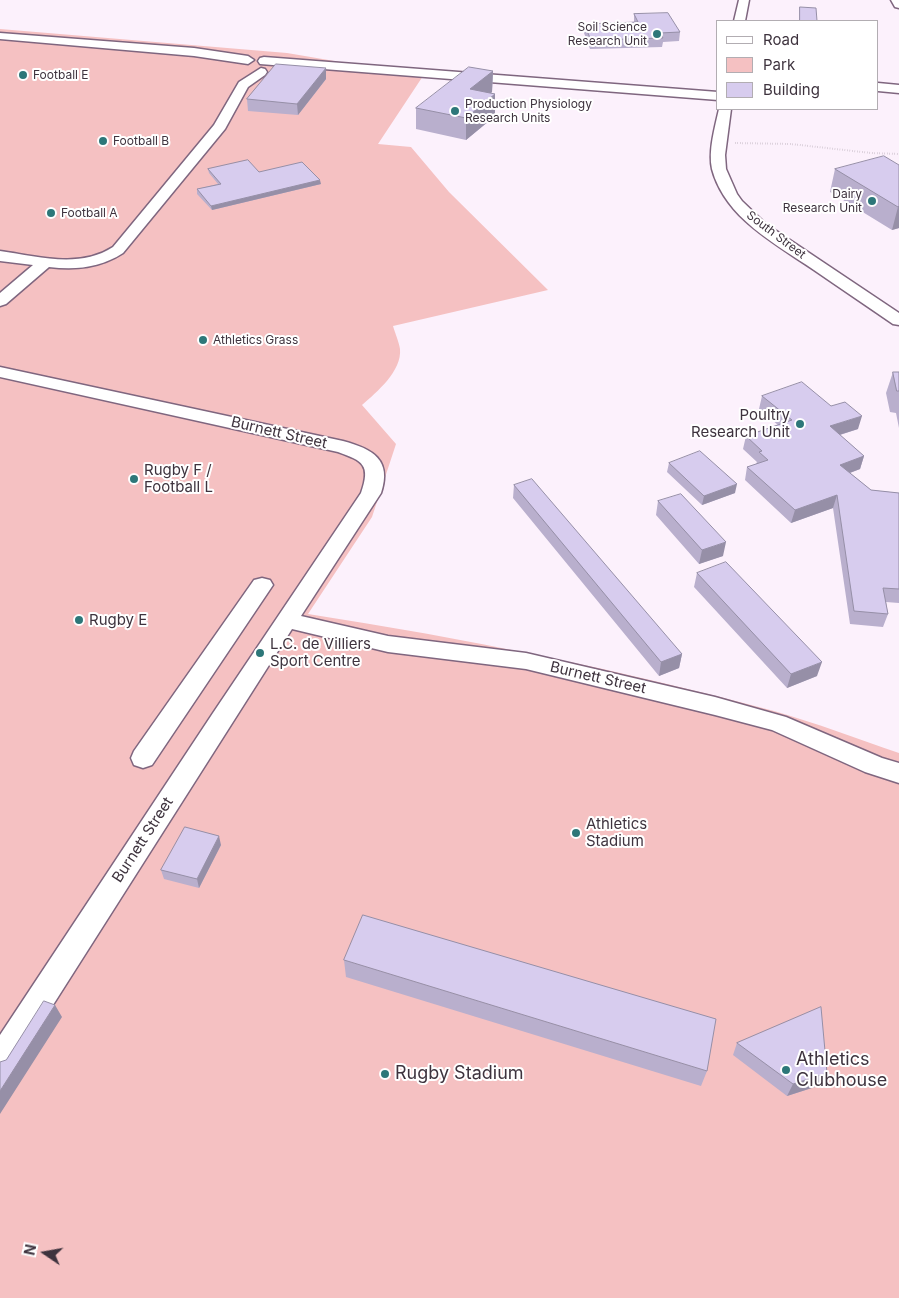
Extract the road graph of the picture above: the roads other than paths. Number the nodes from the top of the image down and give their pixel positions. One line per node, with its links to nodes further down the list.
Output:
1 (744, 0): 4 (street)
2 (896, 0): 3 (street)
3 (899, 5)
4 (740, 20)
5 (0, 36): 6 (street)
6 (216, 56): 7 (street); 9 (street)
7 (248, 60): 8 (street); 9 (street)
8 (264, 67): 9 (street); 12 (street)
9 (238, 73): 15 (street)
10 (879, 87): 11 (street)
11 (899, 89)
12 (716, 96)
13 (724, 110): 17 (street, South Street)
14 (0, 256): 15 (street)
15 (46, 262): 16 (street)
16 (0, 301)
17 (899, 320)
18 (0, 372): 20 (street, Burnett Street)
19 (262, 585): 21 (street)
20 (287, 620): 22 (street, Burnett Street); 23 (street, Burnett Street)
21 (143, 758)
22 (899, 773)
23 (0, 1061)

